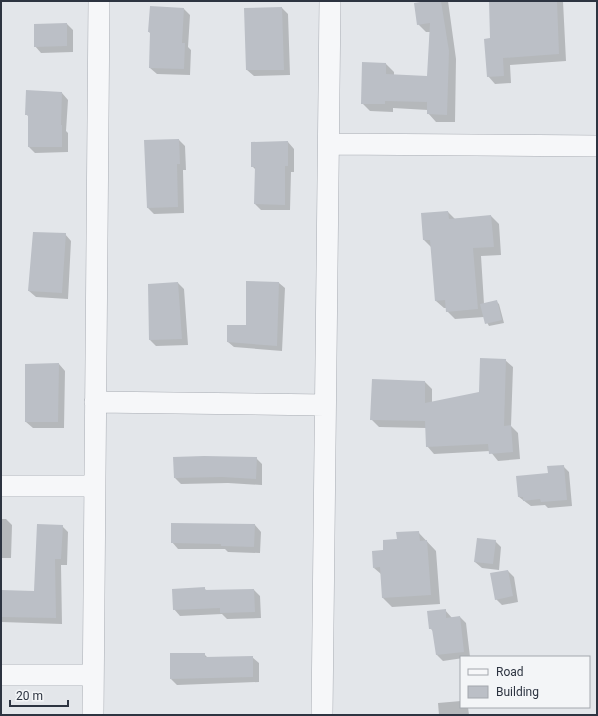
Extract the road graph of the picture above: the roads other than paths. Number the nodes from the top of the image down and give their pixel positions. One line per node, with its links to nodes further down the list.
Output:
1 (99, 1): 5 (street)
2 (330, 1): 3 (street)
3 (329, 144): 4 (street); 6 (street)
4 (597, 146)
5 (95, 402): 6 (street); 8 (street)
6 (325, 405): 12 (street)
7 (1, 486): 8 (street)
8 (95, 486): 10 (street)
9 (1, 675): 10 (street)
10 (93, 675): 11 (street)
11 (93, 715)
12 (322, 715)

